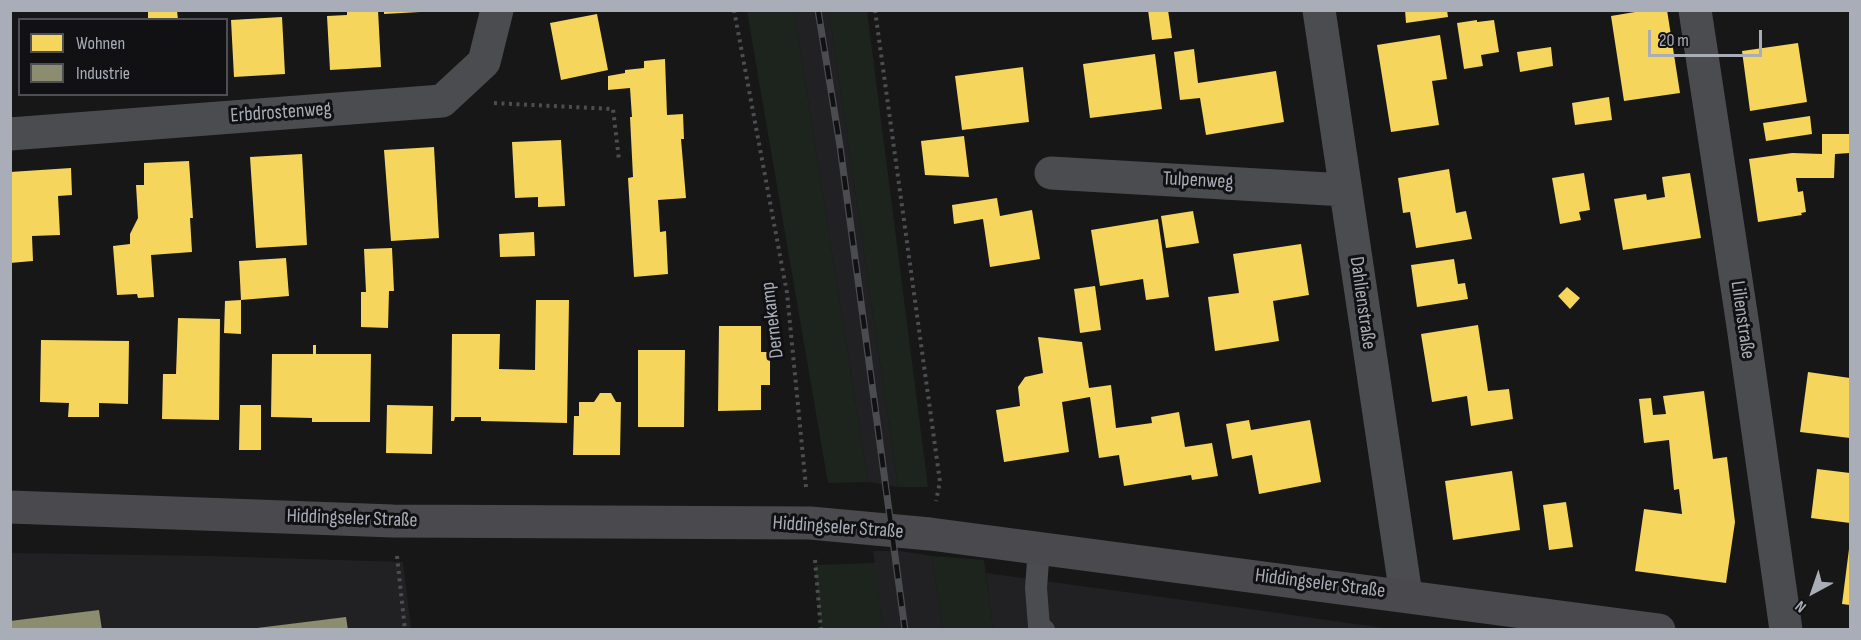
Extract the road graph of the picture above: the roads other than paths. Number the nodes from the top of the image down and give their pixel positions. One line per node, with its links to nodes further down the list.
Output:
1 (496, 10): 4 (street, Erbdrostenweg)
2 (1319, 10): 6 (street, Dahlienstraße)
3 (1695, 10): 12 (street, Lilienstraße)
4 (10, 134)
5 (1051, 173): 6 (street, Tulpenweg)
6 (1346, 190): 9 (street, Dahlienstraße)
7 (10, 507): 8 (street, Hiddingseler Straße)
8 (1039, 549): 9 (street, Hiddingseler Straße); 10 (lane)
9 (1406, 595): 11 (street, Hiddingseler Straße)
10 (1044, 630)
11 (1659, 630)
12 (1786, 630)

